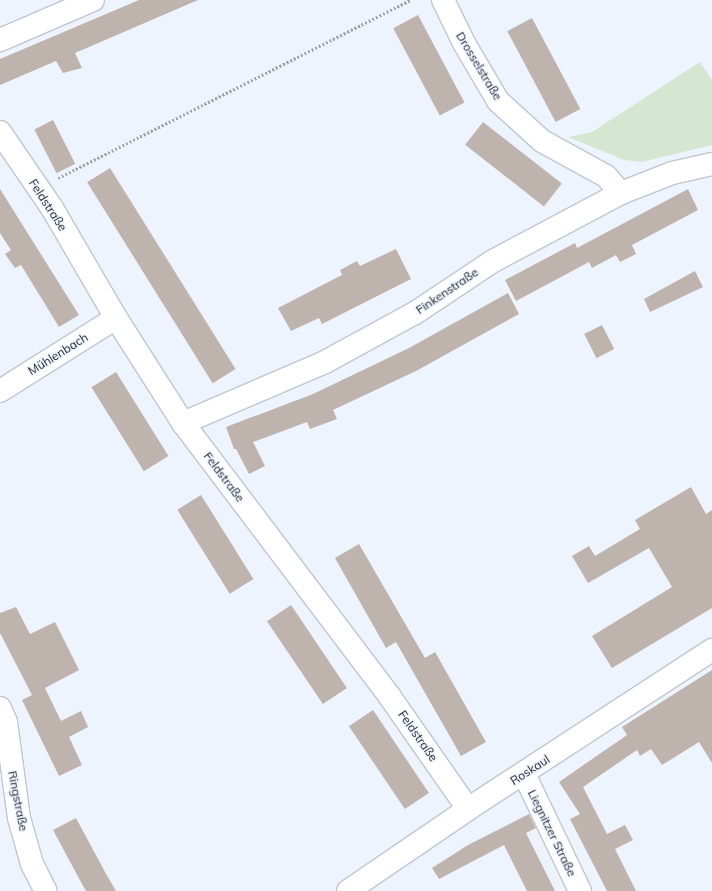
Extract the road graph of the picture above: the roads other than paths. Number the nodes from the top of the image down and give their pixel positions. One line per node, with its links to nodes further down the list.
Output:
1 (93, 0): 3 (street)
2 (443, 0): 6 (street, Drosselstraße)
3 (0, 40)
4 (0, 132): 7 (street, Feldstraße)
5 (712, 164): 6 (street, Finkenstraße)
6 (621, 193): 9 (street, Finkenstraße)
7 (116, 318): 8 (street, Mühlenbach); 9 (street, Feldstraße)
8 (0, 391)
9 (183, 423): 13 (street, Feldstraße)
10 (712, 650): 12 (street, Roskaul)
11 (0, 708): 14 (street, Ringstraße)
12 (524, 774): 13 (street, Roskaul); 16 (street, Liegnitzer Straße)
13 (468, 808): 15 (street, Roskaul)
14 (46, 891)
15 (348, 891)
16 (580, 891)

